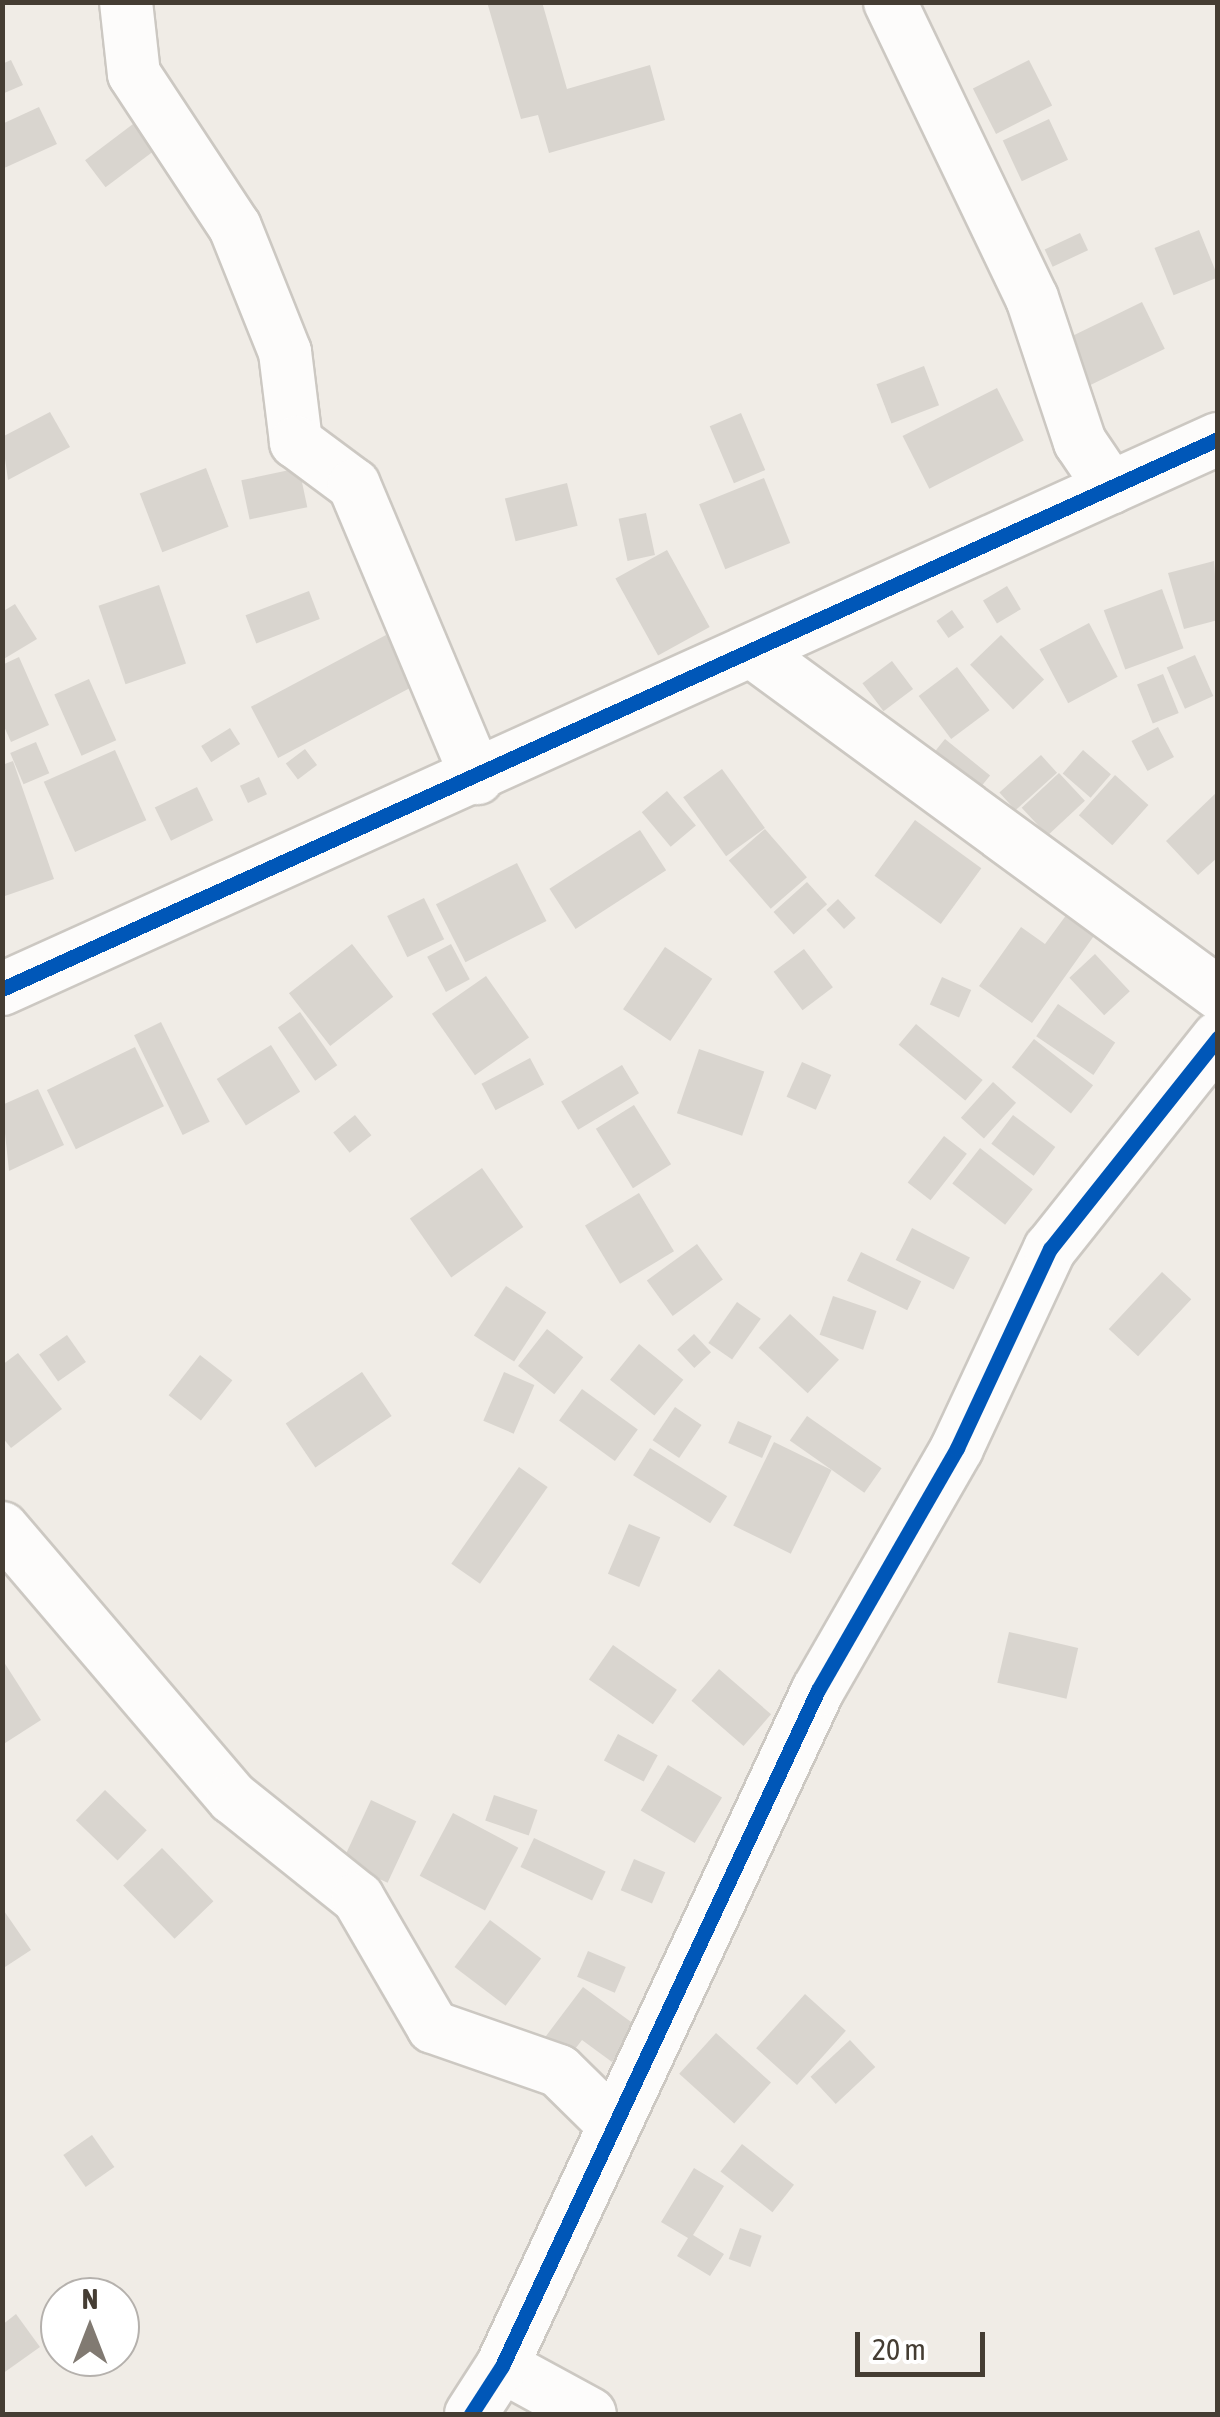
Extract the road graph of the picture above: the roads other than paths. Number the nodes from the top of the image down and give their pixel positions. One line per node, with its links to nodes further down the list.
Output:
1 (126, 2): 6 (street)
2 (890, 2): 4 (street)
3 (1218, 439): 4 (street)
4 (1111, 488): 5 (street)
5 (753, 652): 6 (street); 8 (street)
6 (478, 778): 7 (street)
7 (2, 989)
8 (1218, 993)
9 (1218, 1038): 11 (street)
10 (2, 1528): 11 (street)
11 (614, 2126): 12 (street)
12 (502, 2366): 13 (street); 14 (street)
13 (471, 2414)
14 (590, 2414)

